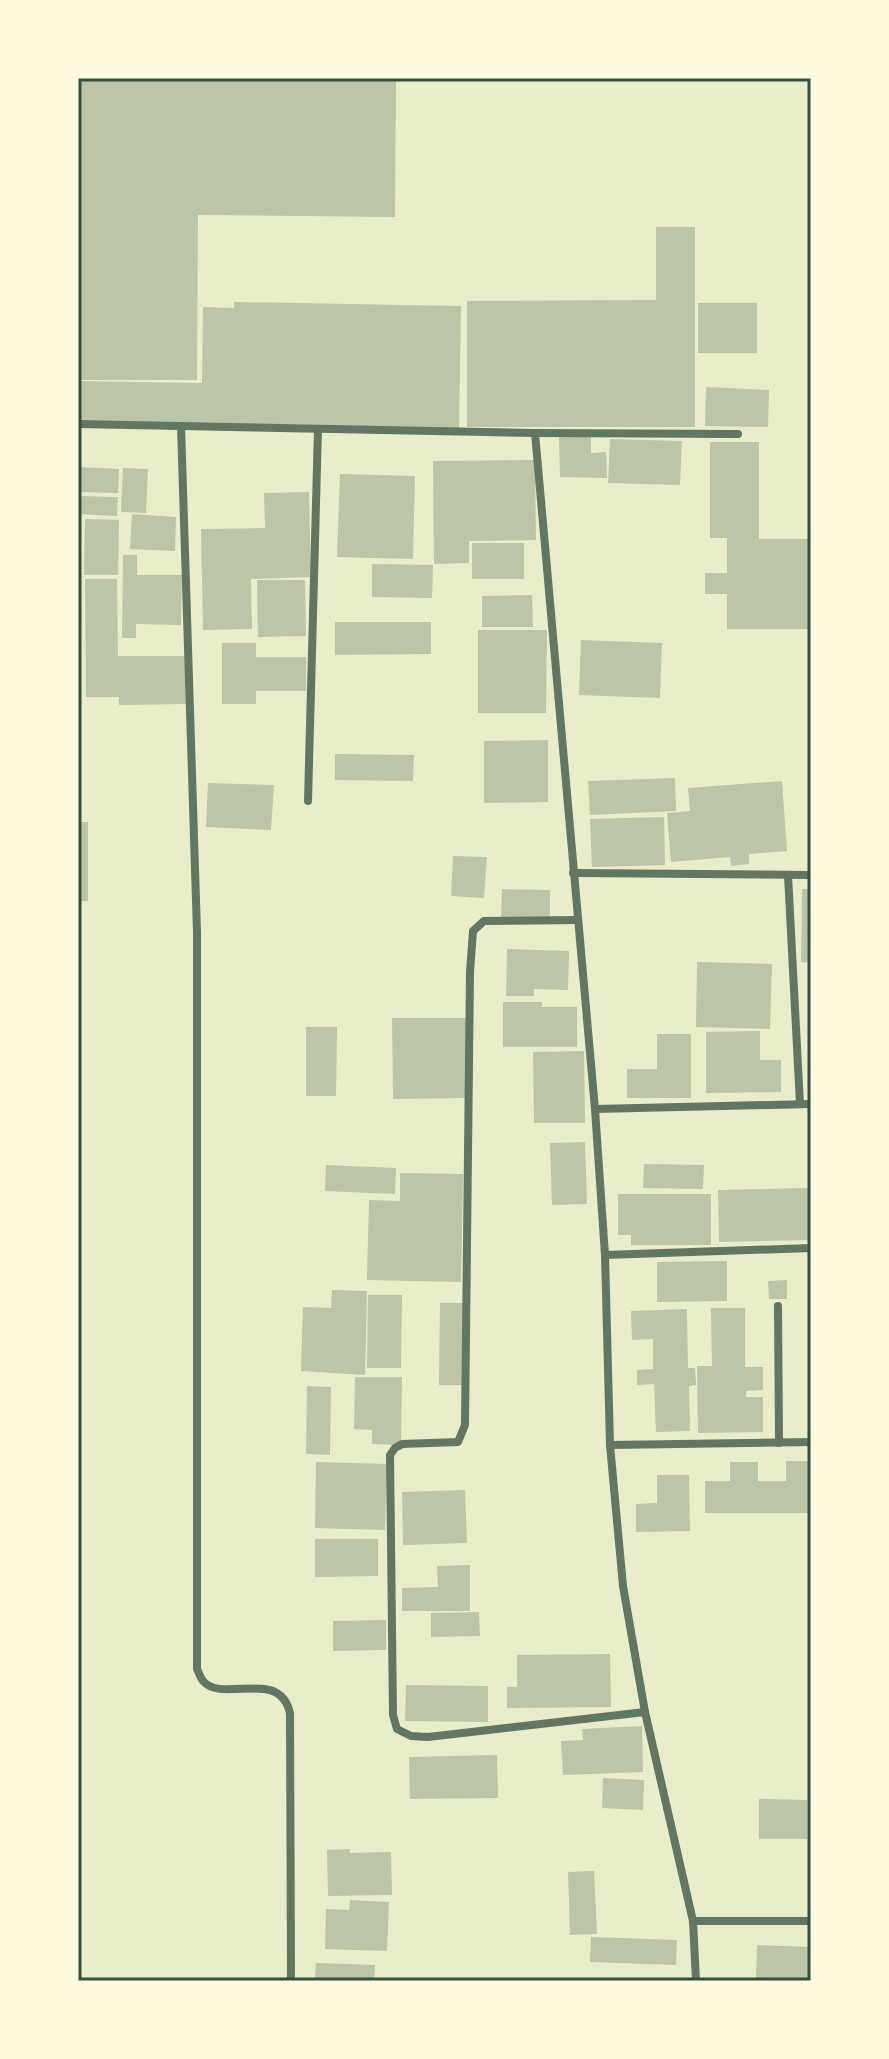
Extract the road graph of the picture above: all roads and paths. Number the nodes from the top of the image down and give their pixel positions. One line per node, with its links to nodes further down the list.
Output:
1 (78, 424): 2 (street)
2 (181, 426): 3 (street); 23 (street)
3 (318, 429): 4 (street); 6 (street)
4 (535, 433): 5 (street); 7 (street)
5 (738, 434)
6 (308, 801)
7 (573, 873): 8 (street); 10 (street)
8 (788, 875): 9 (street); 11 (street)
9 (811, 875)
10 (577, 920): 13 (street); 20 (street)
11 (800, 1104): 12 (street); 13 (street)
12 (811, 1104)
13 (595, 1109): 15 (street)
14 (811, 1248): 15 (street)
15 (605, 1255): 19 (street)
16 (778, 1306): 18 (street)
17 (811, 1442): 18 (street)
18 (779, 1443): 19 (street)
19 (610, 1445): 20 (street)
20 (645, 1712): 21 (street)
21 (693, 1921): 22 (street); 24 (street)
22 (811, 1921)
23 (291, 1981)
24 (696, 1981)

